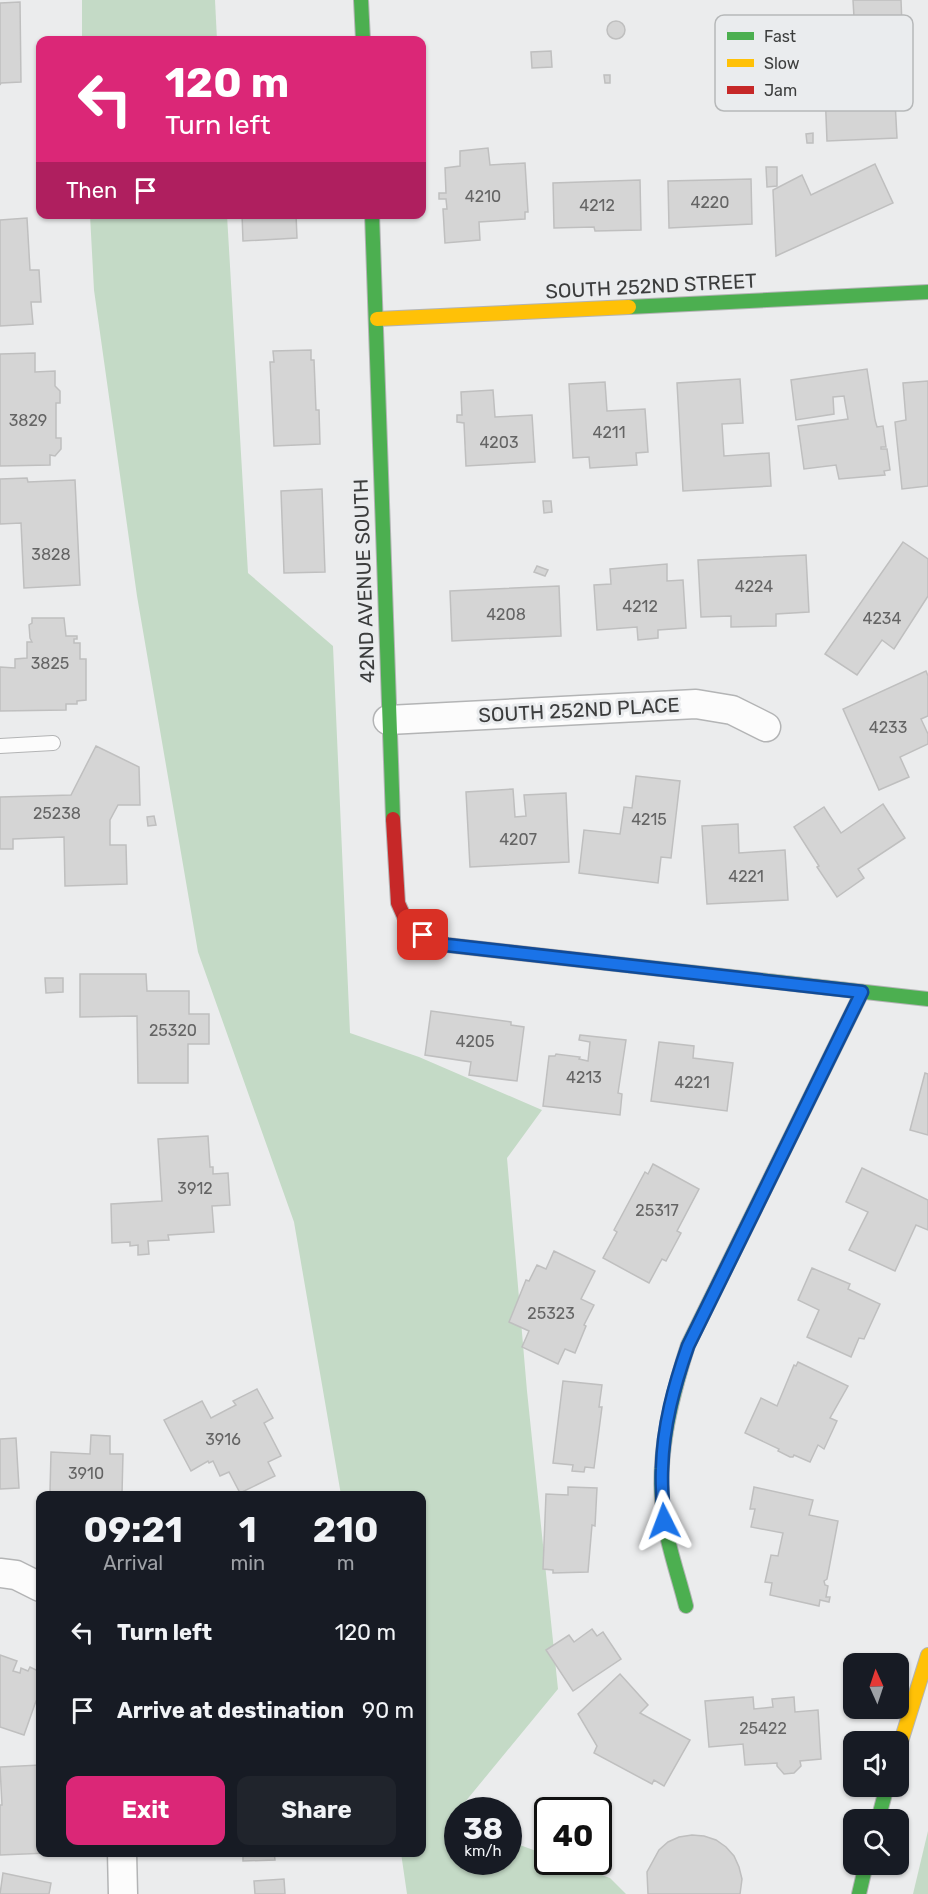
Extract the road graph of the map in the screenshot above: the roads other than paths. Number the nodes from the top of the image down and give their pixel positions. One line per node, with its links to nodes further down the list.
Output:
1 (361, 0): 2 (street)
2 (363, 36)
3 (372, 219): 5 (street, 42ND AVENUE SOUTH)
4 (928, 292): 5 (street, SOUTH 252ND STREET)
5 (377, 319): 6 (street, 42ND AVENUE SOUTH)
6 (388, 720): 7 (street, SOUTH 252ND PLACE); 10 (street, 42ND AVENUE SOUTH)
7 (766, 727)
8 (53, 743): 9 (lane)
9 (0, 746)
10 (862, 992): 11 (street); 14 (street)
11 (928, 999)
12 (0, 1573): 13 (street)
13 (36, 1585)
14 (686, 1606)
15 (928, 1655): 16 (street)
16 (904, 1731)
17 (122, 1857): 19 (street)
18 (863, 1875): 20 (street)
19 (123, 1894)
20 (859, 1894)

